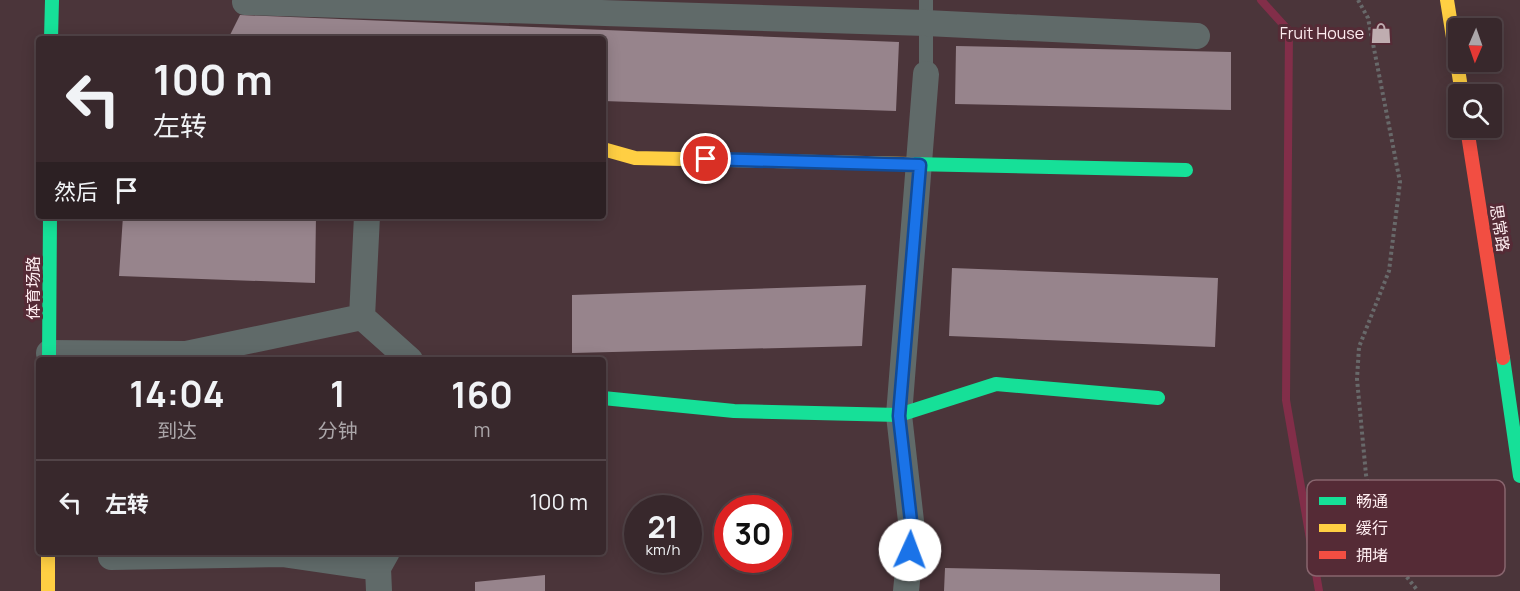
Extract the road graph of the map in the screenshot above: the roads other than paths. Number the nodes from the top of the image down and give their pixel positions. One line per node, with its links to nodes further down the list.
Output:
1 (52, 0): 5 (street)
2 (1447, 0): 8 (street)
3 (245, 2): 4 (street)
4 (926, 12): 6 (street); 7 (lane)
5 (51, 36)
6 (1197, 36)
7 (926, 74): 11 (street)
8 (1460, 84)
9 (1469, 138): 21 (street, 思常路)
10 (606, 150): 11 (street)
11 (920, 165): 12 (street); 20 (street)
12 (1186, 170)
13 (50, 219): 16 (street, 体育场路)
14 (367, 219): 15 (street)
15 (362, 317): 16 (street); 17 (street)
16 (49, 357)
17 (407, 357)
18 (606, 398): 20 (street)
19 (1158, 398): 20 (street)
20 (899, 416): 28 (street)
21 (1520, 476)
22 (48, 555): 27 (street)
23 (225, 555): 25 (street)
24 (288, 555): 26 (street)
25 (111, 557)
26 (382, 570)
27 (48, 591)
28 (906, 591)

